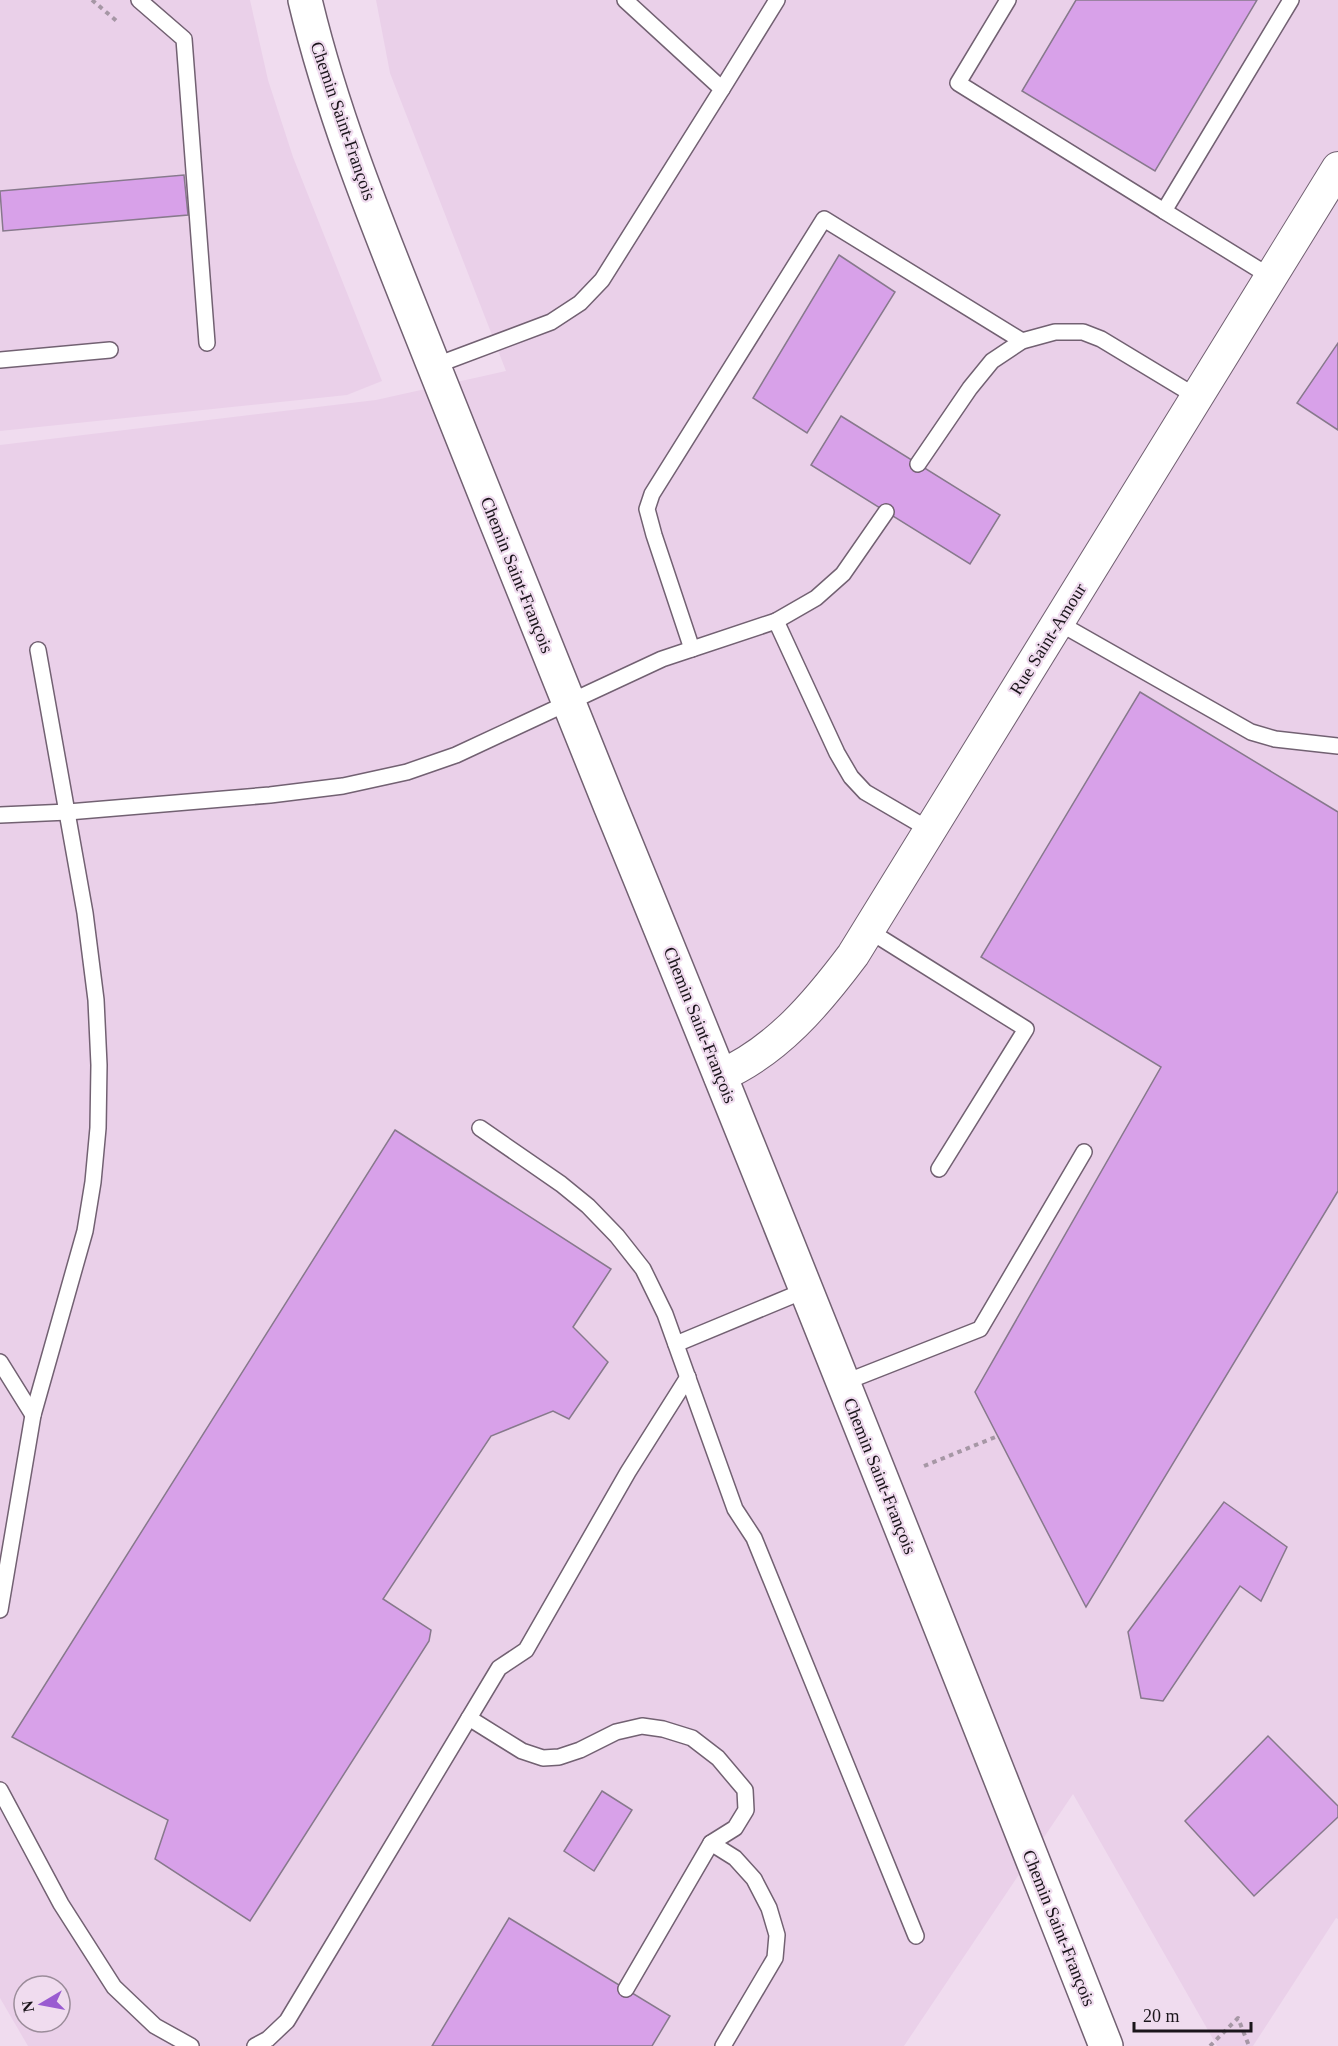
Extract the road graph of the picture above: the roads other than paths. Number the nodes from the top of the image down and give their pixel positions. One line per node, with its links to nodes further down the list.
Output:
1 (139, 0): 12 (lane)
2 (305, 0): 15 (street, Chemin Saint-François)
3 (625, 0): 7 (lane)
4 (777, 0): 7 (lane)
5 (1008, 0): 9 (lane)
6 (1292, 0): 9 (lane)
7 (722, 89): 15 (lane)
8 (1338, 168): 10 (street, Rue Saint-Amour)
9 (1164, 211): 10 (lane)
10 (1271, 277): 16 (street, Rue Saint-Amour)
11 (1022, 341): 16 (lane); 17 (lane); 21 (lane)
12 (207, 343)
13 (110, 351): 14 (lane)
14 (0, 360)
15 (434, 366): 23 (street, Chemin Saint-François)
16 (1197, 397): 20 (street, Rue Saint-Amour)
17 (918, 464)
18 (886, 512): 19 (lane)
19 (776, 621): 21 (lane); 27 (lane)
20 (1059, 623): 24 (lane); 27 (street, Rue Saint-Amour)
21 (692, 649): 23 (lane)
22 (38, 650): 25 (lane)
23 (569, 704): 25 (lane); 29 (street, Chemin Saint-François)
24 (1338, 746)
25 (68, 812): 26 (lane); 38 (lane)
26 (0, 815)
27 (930, 830): 28 (street, Rue Saint-Amour)
28 (868, 930): 29 (street, Rue Saint-Amour); 32 (lane)
29 (720, 1076): 33 (street, Chemin Saint-François)
30 (480, 1128): 34 (lane)
31 (1084, 1152): 37 (lane)
32 (939, 1169)
33 (806, 1290): 34 (lane); 37 (street, Chemin Saint-François)
34 (676, 1344): 36 (lane)
35 (0, 1362): 38 (lane)
36 (688, 1377): 40 (lane); 43 (lane)
37 (843, 1383): 48 (street, Chemin Saint-François)
38 (33, 1415): 39 (lane)
39 (0, 1610)
40 (469, 1718): 42 (lane); 46 (lane)
41 (0, 1790): 45 (lane)
42 (711, 1844): 44 (lane); 47 (lane)
43 (916, 1936)
44 (626, 1989)
45 (191, 2046)
46 (255, 2046)
47 (723, 2046)
48 (1106, 2046)

